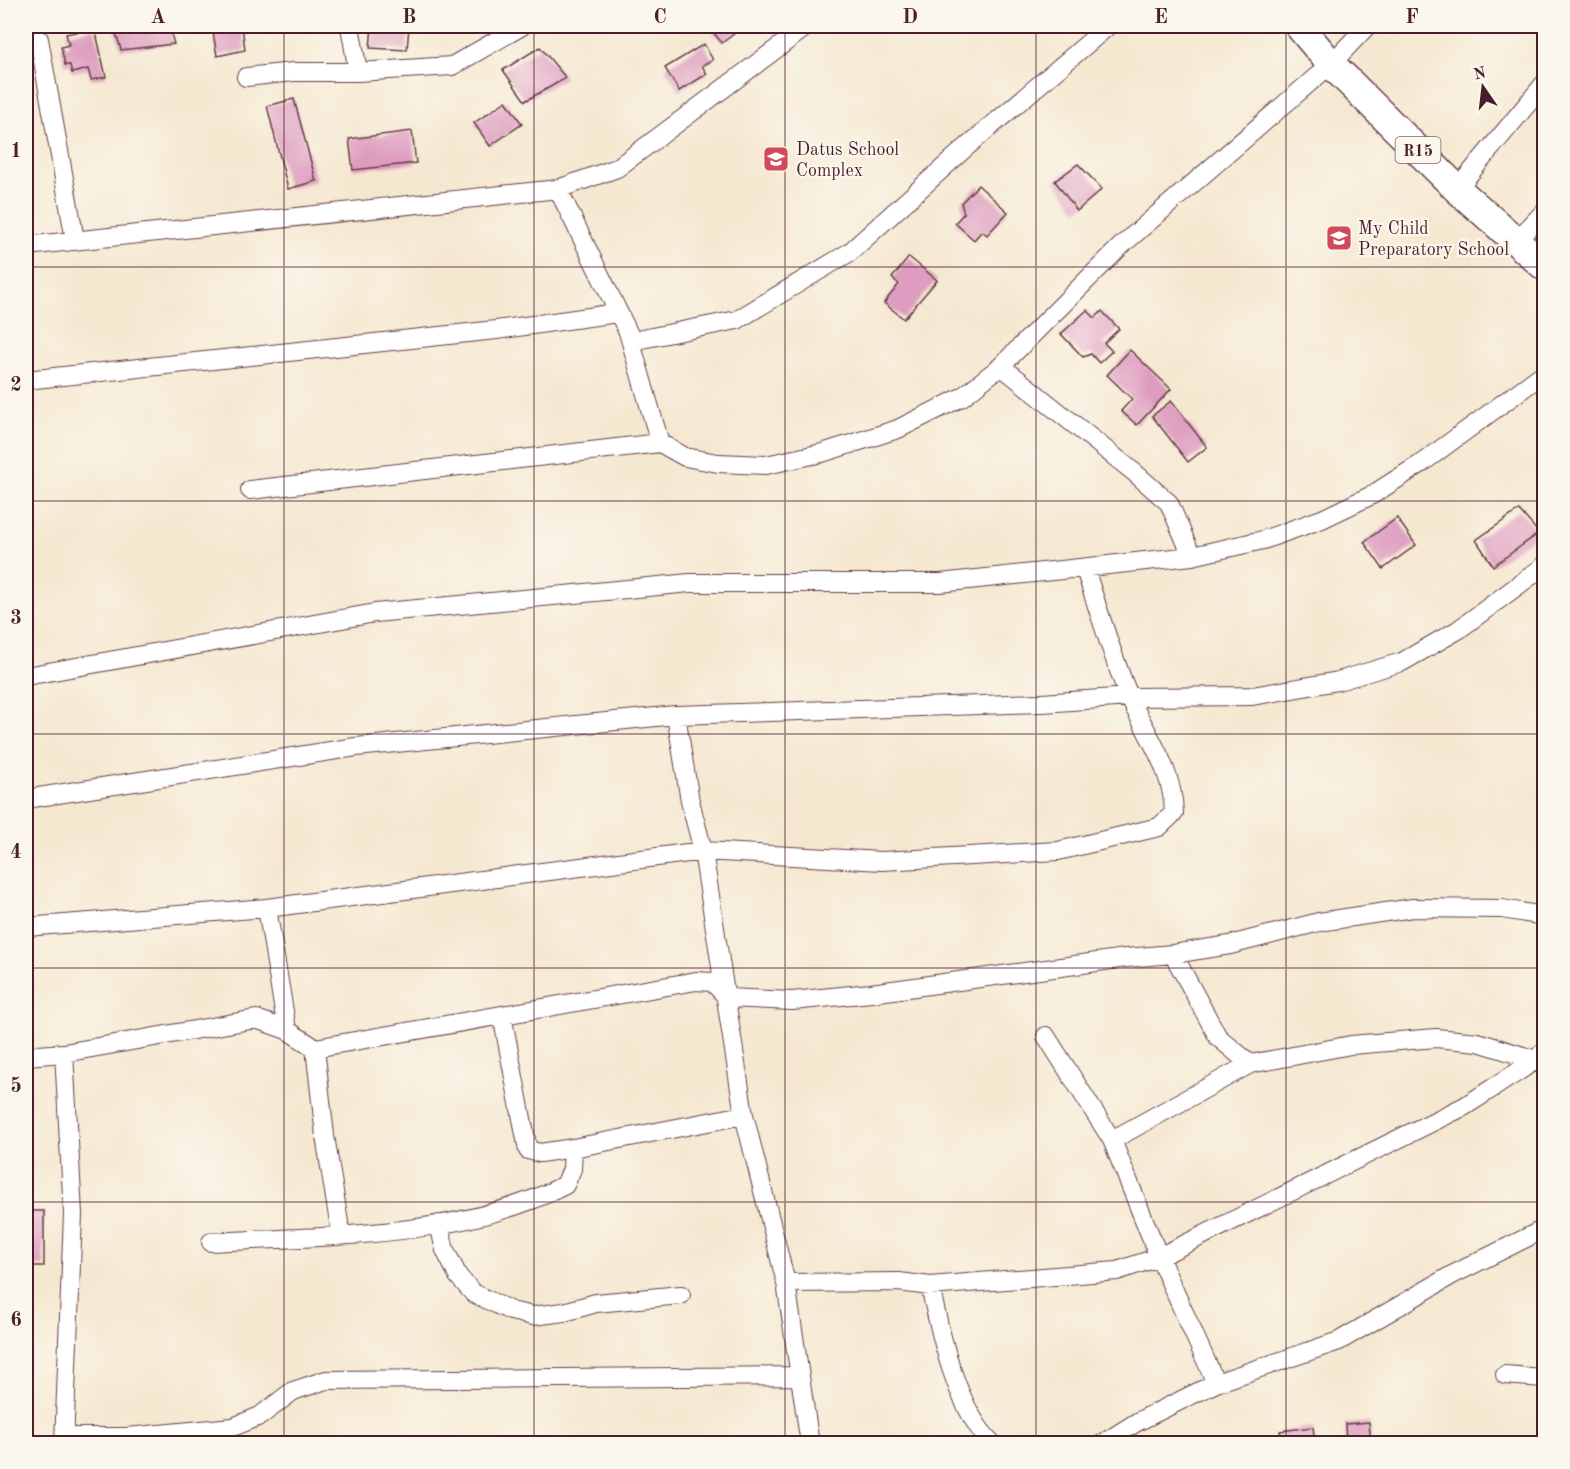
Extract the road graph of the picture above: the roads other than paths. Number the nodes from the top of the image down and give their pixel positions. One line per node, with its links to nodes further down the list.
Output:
1 (350, 26): 9 (street)
2 (522, 26): 9 (street)
3 (807, 26): 12 (street)
4 (1108, 26): 20 (street)
5 (1299, 26): 8 (main road, R15)
6 (1367, 26): 8 (street)
7 (39, 39): 15 (street)
8 (1331, 64): 13 (main road, R15); 21 (street)
9 (358, 72): 10 (street)
10 (246, 76)
11 (1545, 84): 13 (street)
12 (558, 189): 15 (street); 19 (street)
13 (1456, 189): 16 (main road, R15)
14 (1545, 212): 16 (street)
15 (75, 240): 17 (street)
16 (1515, 242): 18 (main road, R15)
17 (26, 246)
18 (1545, 266)
19 (617, 313): 20 (street); 23 (street)
20 (632, 341): 24 (street)
21 (1001, 366): 24 (street); 26 (street)
22 (1545, 373): 26 (street)
23 (26, 380)
24 (660, 443): 25 (street)
25 (250, 490)
26 (1192, 556): 28 (street)
27 (1545, 566): 30 (street)
28 (1085, 569): 29 (street); 30 (street)
29 (26, 676)
30 (1130, 697): 31 (street); 33 (street)
31 (676, 715): 32 (street); 33 (street)
32 (26, 799)
33 (703, 851): 34 (street); 38 (street)
34 (267, 908): 36 (street); 40 (street)
35 (1545, 916): 37 (street)
36 (26, 927)
37 (1173, 954): 38 (street); 46 (street)
38 (728, 998): 39 (street); 47 (street)
39 (502, 1015): 42 (street); 49 (street)
40 (287, 1030): 42 (street); 43 (street)
41 (1046, 1036): 48 (street)
42 (315, 1048): 52 (street)
43 (64, 1053): 44 (street); 62 (street)
44 (26, 1056)
45 (1542, 1059): 46 (street); 54 (street)
46 (1250, 1064): 48 (street)
47 (744, 1115): 49 (street); 55 (street)
48 (1112, 1140): 54 (street)
49 (573, 1148): 50 (street)
50 (439, 1224): 52 (street); 57 (street)
51 (1545, 1229): 61 (street)
52 (341, 1234): 53 (street)
53 (211, 1242)
54 (1159, 1257): 56 (street); 61 (street)
55 (786, 1284): 56 (street); 59 (street)
56 (930, 1286): 64 (street)
57 (681, 1295)
58 (1505, 1374): 60 (street)
59 (800, 1376): 62 (street); 63 (street)
60 (1545, 1378)
61 (1216, 1383): 65 (street)
62 (64, 1440)
63 (810, 1443)
64 (993, 1443)
65 (1102, 1443)

